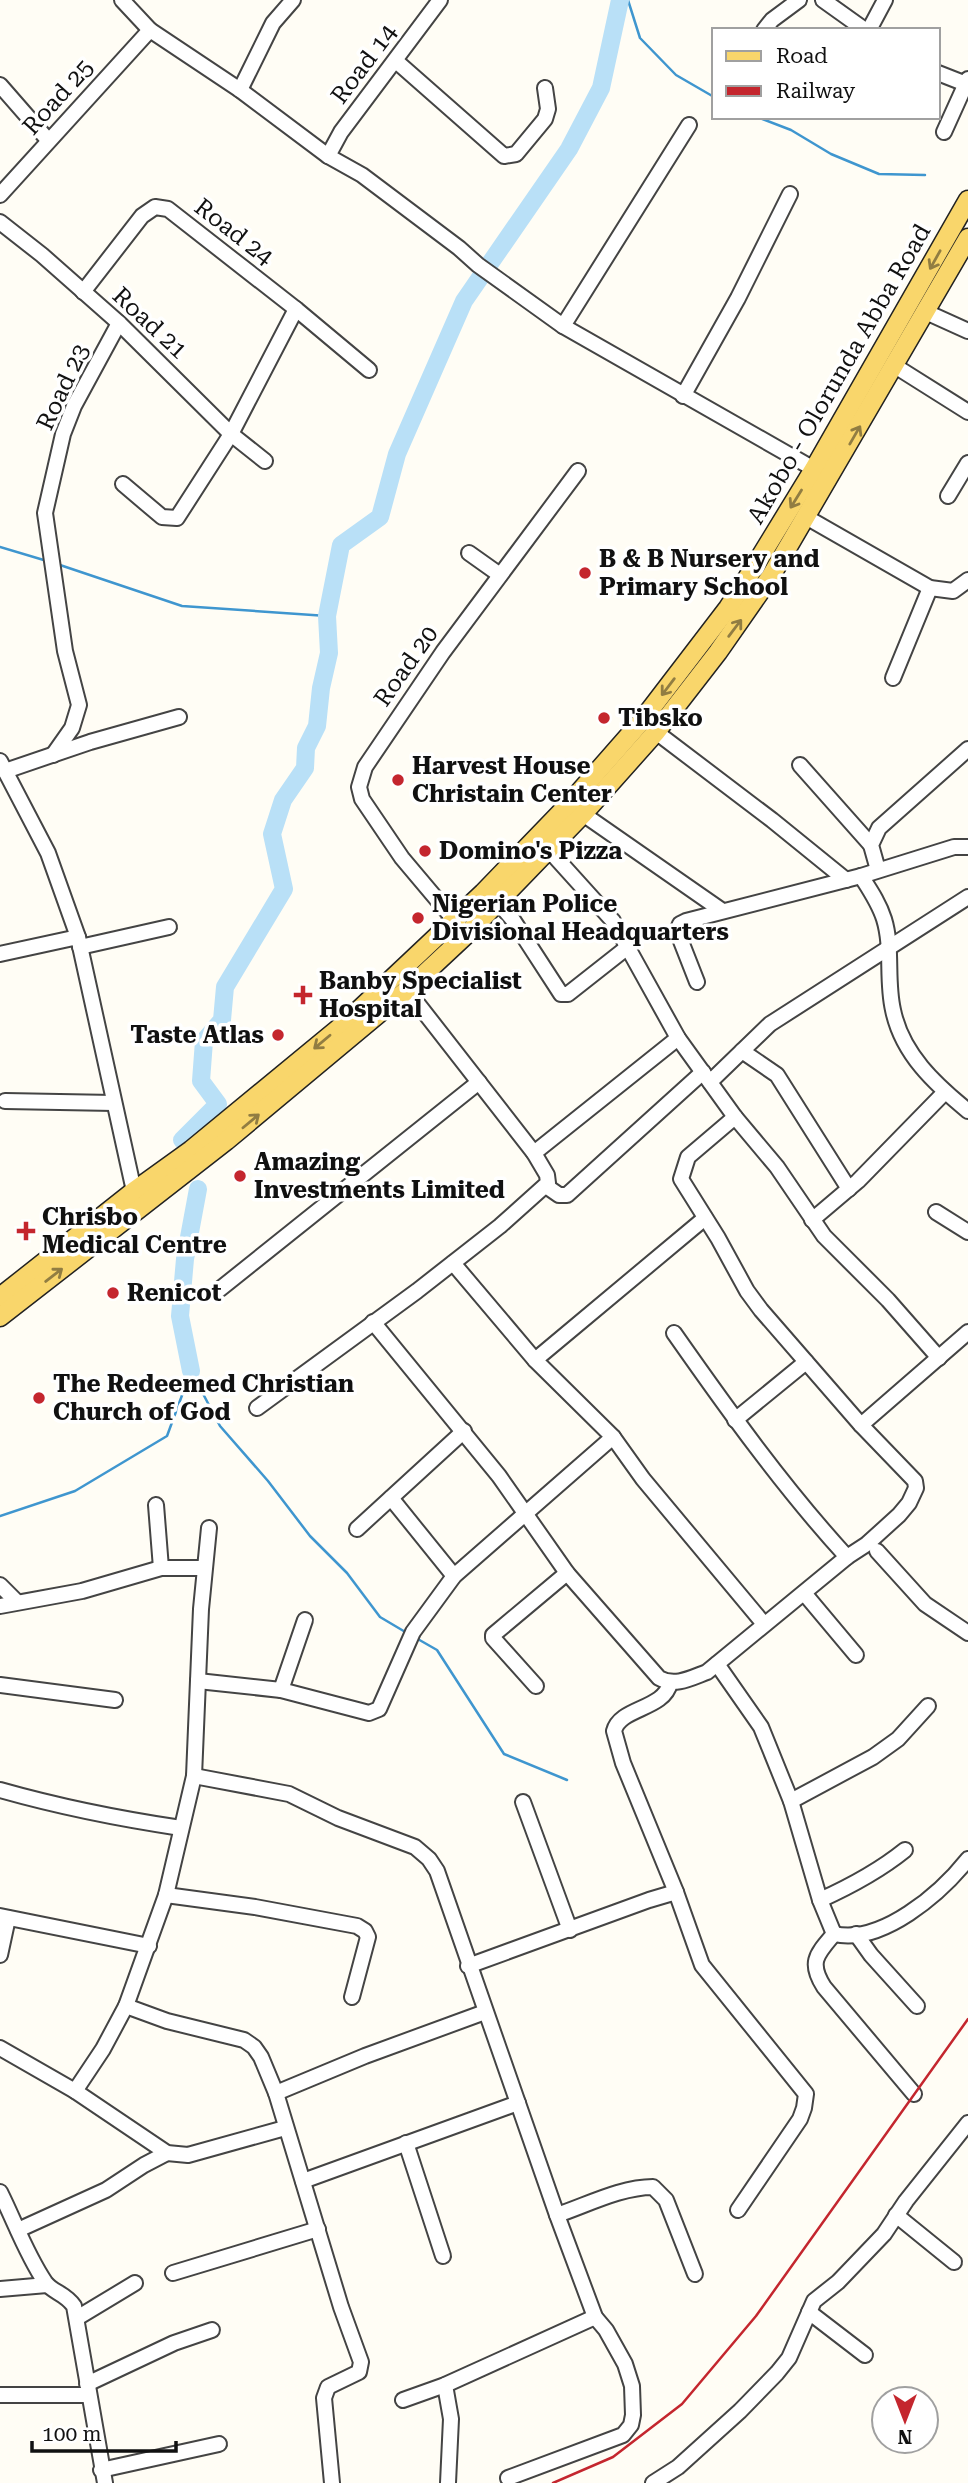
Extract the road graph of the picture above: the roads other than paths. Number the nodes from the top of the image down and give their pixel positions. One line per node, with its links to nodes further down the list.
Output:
1 (122, 0): 10 (street)
2 (293, 0): 16 (street)
3 (440, 0): 11 (street, Road 14)
4 (799, 0): 7 (street)
5 (823, 0): 8 (street)
6 (885, 0): 9 (street)
7 (766, 28)
8 (864, 28)
9 (868, 28)
10 (150, 30): 16 (street); 19 (street, Road 25)
11 (396, 61): 15 (street); 20 (street, Road 14)
12 (940, 74): 13 (street)
13 (967, 82): 18 (street)
14 (0, 85): 19 (street)
15 (545, 88)
16 (240, 90): 20 (street)
17 (689, 125): 30 (street)
18 (944, 132)
19 (48, 140): 22 (street, Road 25)
20 (328, 156): 30 (street)
21 (790, 194): 35 (street)
22 (0, 195)
23 (968, 200): 31 (main road, Akobo - Olorunda Abba Road, one-way to 31)
24 (0, 222): 26 (street, Road 21)
25 (968, 238): 28 (main road, Akobo - Olorunda Abba Road)
26 (83, 292): 27 (street, Road 24); 29 (street, Road 21)
27 (296, 309): 34 (street, Road 24); 37 (street)
28 (926, 312): 31 (main road, Akobo - Olorunda Abba Road); 32 (street)
29 (119, 323): 37 (street, Road 21); 54 (street, Road 23)
30 (563, 326): 35 (street)
31 (908, 326): 33 (main road, Akobo - Olorunda Abba Road); 40 (main road, Akobo - Olorunda Abba Road)
32 (968, 331)
33 (895, 366): 36 (street); 44 (main road, Akobo - Olorunda Abba Road, one-way to 33)
34 (369, 370)
35 (683, 396): 40 (street)
36 (968, 412)
37 (231, 434): 38 (street, Road 21); 42 (street)
38 (265, 460)
39 (968, 463): 43 (street)
40 (814, 469): 53 (main road, Akobo - Olorunda Abba Road, one-way to 53)
41 (578, 471): 46 (street, Road 20)
42 (123, 484)
43 (948, 496)
44 (806, 517): 48 (street); 51 (main road, Akobo - Olorunda Abba Road, one-way to 44)
45 (469, 553): 46 (street)
46 (500, 575): 66 (street, Road 20)
47 (968, 580): 48 (street)
48 (930, 588): 49 (street)
49 (893, 678)
50 (179, 717): 54 (street)
51 (656, 732): 53 (main road, Akobo - Olorunda Abba Road); 62 (street)
52 (968, 749): 58 (street)
53 (625, 753): 57 (main road, Akobo - Olorunda Abba Road); 66 (main road, Akobo - Olorunda Abba Road)
54 (53, 755): 56 (street)
55 (800, 765): 58 (street)
56 (2, 766): 69 (street)
57 (583, 814): 60 (main road, Akobo - Olorunda Abba Road); 65 (street)
58 (871, 845): 61 (street)
59 (968, 847): 61 (street)
60 (548, 849): 64 (main road, Akobo - Olorunda Abba Road); 70 (street)
61 (878, 870): 62 (street)
62 (854, 878): 65 (street); 71 (street)
63 (968, 897): 71 (street)
64 (497, 901): 68 (main road, Akobo - Olorunda Abba Road); 70 (street)
65 (721, 910): 73 (street)
66 (454, 920): 68 (street); 85 (main road, Akobo - Olorunda Abba Road, one-way to 85)
67 (169, 927): 69 (street)
68 (467, 934): 74 (main road, Akobo - Olorunda Abba Road)
69 (79, 942): 72 (street); 81 (street)
70 (629, 946): 75 (street)
71 (889, 946): 76 (street); 79 (street)
72 (0, 954)
73 (698, 982)
74 (407, 990): 78 (street); 85 (main road, Akobo - Olorunda Abba Road, one-way to 74)
75 (678, 1038): 77 (street); 84 (street)
76 (742, 1051): 77 (street); 87 (street)
77 (707, 1077): 83 (street); 86 (street)
78 (479, 1082): 84 (street); 94 (street)
79 (944, 1092): 82 (street); 87 (street)
80 (5, 1101): 81 (street)
81 (114, 1103): 88 (street)
82 (968, 1111)
83 (734, 1117): 90 (street); 91 (street)
84 (534, 1153): 86 (street)
85 (187, 1162): 88 (main road, Akobo - Olorunda Abba Road); 96 (main road, Akobo - Olorunda Abba Road, one-way to 85)
86 (546, 1186): 93 (street)
87 (849, 1189): 91 (street)
88 (134, 1191): 95 (main road, Akobo - Olorunda Abba Road)
89 (936, 1212): 92 (street)
90 (705, 1218): 101 (street); 102 (street)
91 (812, 1220): 100 (street)
92 (968, 1232)
93 (453, 1263): 97 (street); 101 (street)
94 (220, 1289)
95 (0, 1297)
96 (0, 1317)
97 (373, 1322): 103 (street); 106 (street)
98 (968, 1332): 100 (street)
99 (674, 1333): 104 (street)
100 (939, 1358): 105 (street)
101 (535, 1360): 107 (street)
102 (806, 1362): 104 (street); 105 (street)
103 (257, 1408)
104 (734, 1420): 114 (street)
105 (861, 1425): 114 (street)
106 (464, 1431): 108 (street); 110 (street)
107 (612, 1437): 110 (street); 124 (street)
108 (391, 1498): 112 (street); 118 (street)
109 (156, 1505): 115 (street)
110 (524, 1513): 117 (street); 118 (street)
111 (209, 1528): 116 (street)
112 (357, 1529)
113 (877, 1552): 125 (street)
114 (847, 1557): 120 (street)
115 (161, 1568): 116 (street); 121 (street)
116 (204, 1568): 128 (street)
117 (567, 1573): 129 (street); 131 (street)
118 (454, 1576): 132 (street)
119 (0, 1584): 121 (street)
120 (804, 1592): 124 (street); 126 (street)
121 (17, 1602): 122 (street)
122 (0, 1606)
123 (305, 1620): 132 (street)
124 (764, 1624): 127 (street)
125 (966, 1628)
126 (856, 1655)
127 (717, 1664): 129 (street); 137 (street)
128 (198, 1681): 132 (street); 135 (street)
129 (670, 1683): 142 (street)
130 (0, 1685): 133 (street)
131 (536, 1686)
132 (281, 1690)
133 (115, 1700)
134 (928, 1706): 137 (street)
135 (194, 1776): 139 (street); 151 (street)
136 (0, 1790): 139 (street)
137 (791, 1801): 144 (street)
138 (523, 1802): 146 (street)
139 (181, 1828): 143 (street)
140 (905, 1850): 144 (street)
141 (968, 1859): 148 (street)
142 (676, 1892): 146 (street); 167 (street)
143 (166, 1895): 149 (street); 152 (street)
144 (820, 1900): 147 (street)
145 (4, 1917): 149 (street); 150 (street)
146 (570, 1930): 151 (street)
147 (835, 1934): 148 (street); 159 (street)
148 (856, 1934): 154 (street)
149 (149, 1946): 153 (street)
150 (1, 1949)
151 (468, 1966): 155 (street)
152 (352, 1997)
153 (126, 2006): 157 (street); 158 (street)
154 (917, 2006)
155 (485, 2012): 158 (street); 160 (street)
156 (0, 2048): 157 (street)
157 (75, 2091): 164 (street)
158 (276, 2093): 161 (street)
159 (914, 2094)
160 (518, 2103): 163 (street); 168 (street)
161 (285, 2128): 164 (street); 165 (street)
162 (966, 2129): 169 (street)
163 (406, 2143): 165 (street); 172 (street)
164 (167, 2153): 171 (street)
165 (303, 2180): 170 (street)
166 (0, 2192): 171 (street)
167 (738, 2210)
168 (556, 2215): 175 (street); 180 (street)
169 (896, 2215): 173 (street); 179 (street)
170 (318, 2229): 174 (street); 191 (street)
171 (18, 2230): 177 (street)
172 (443, 2256)
173 (954, 2262)
174 (173, 2273)
175 (695, 2274)
176 (135, 2283): 181 (street)
177 (47, 2286): 178 (street); 181 (street)
178 (0, 2289)
179 (809, 2312): 183 (street); 193 (street)
180 (595, 2317): 184 (street); 190 (street)
181 (77, 2318): 185 (street)
182 (212, 2330): 185 (street)
183 (865, 2356)
184 (445, 2385): 187 (street); 192 (street)
185 (88, 2389): 186 (street); 189 (street)
186 (0, 2395)
187 (402, 2400)
188 (219, 2444): 189 (street)
189 (103, 2476)
190 (508, 2478)
191 (332, 2483)
192 (448, 2483)
193 (653, 2483)

